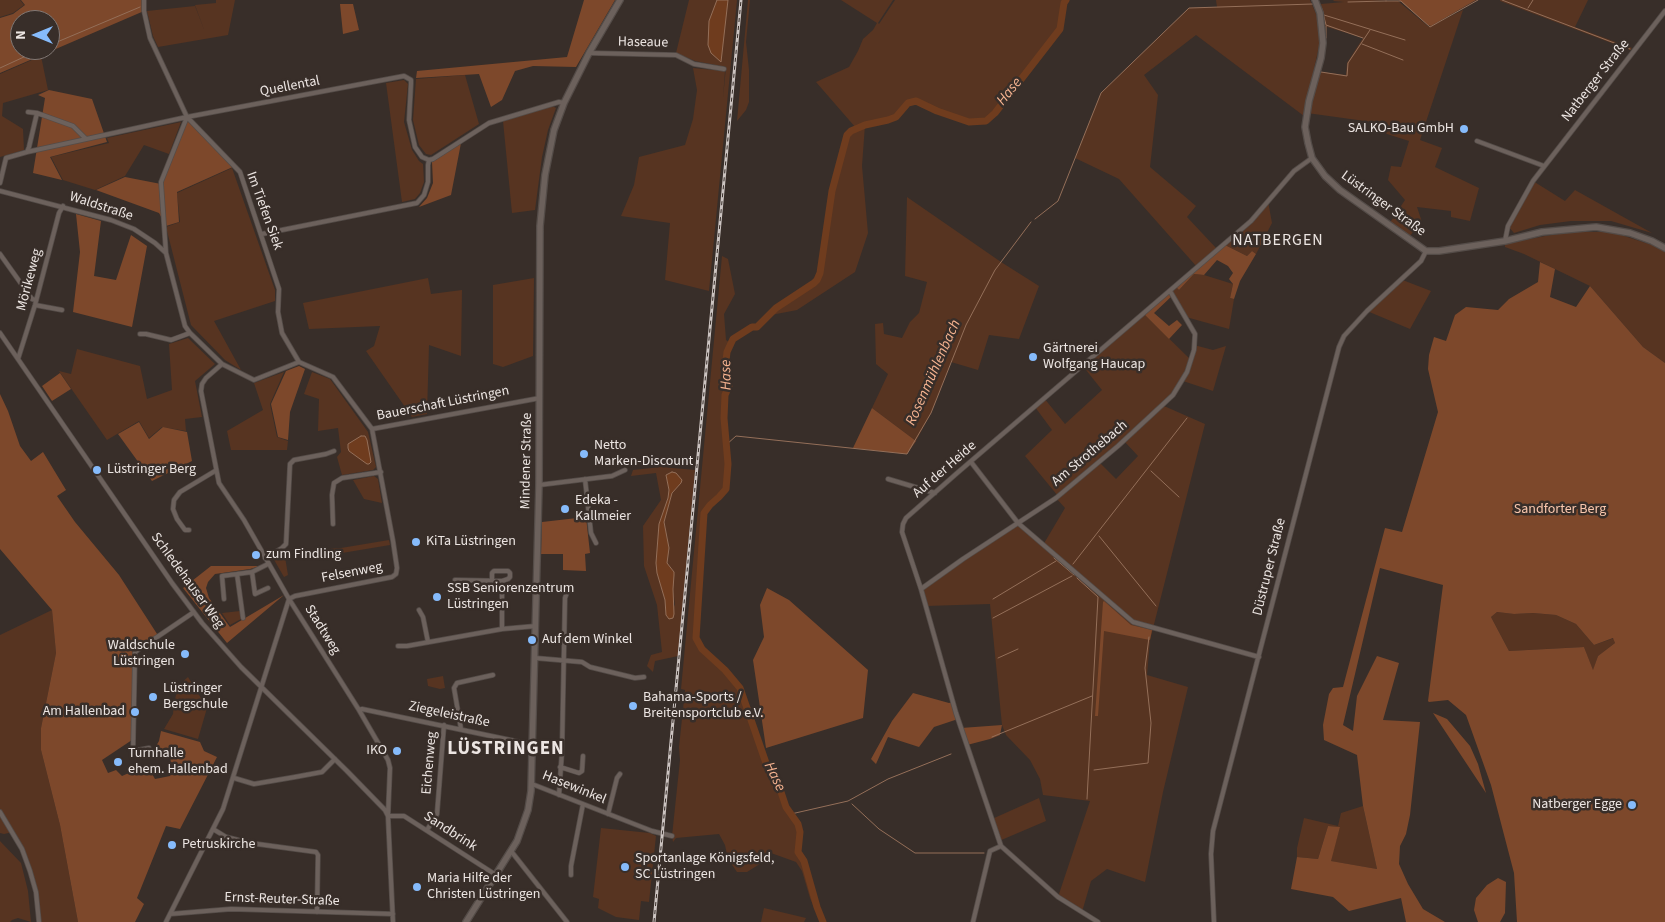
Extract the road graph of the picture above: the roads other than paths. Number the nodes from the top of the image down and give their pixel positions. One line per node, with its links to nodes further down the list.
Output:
1 (144, 0): 10 (street, Im Tiefen Siek)
2 (620, 0): 5 (main road, Mindener Straße)
3 (1315, 0): 14 (main road, Lüstringer Straße)
4 (1665, 10): 16 (street, Natberger Straße)
5 (589, 53): 6 (street, Haseaue); 7 (main road, Mindener Straße)
6 (724, 69)
7 (564, 102): 15 (street); 35 (main road, Mindener Straße)
8 (28, 112): 9 (street)
9 (37, 113): 11 (street); 13 (street)
10 (187, 117): 11 (street, Quellental); 15 (street, Quellental); 20 (street, Im Tiefen Siek); 24 (street)
11 (86, 139): 13 (street, Quellental)
12 (1477, 141): 16 (street)
13 (27, 152): 17 (street, Quellental)
14 (1312, 158): 23 (main road, Lüstringer Straße); 26 (street, Auf der Heide)
15 (429, 160): 20 (street)
16 (1544, 166): 21 (street, Natberger Straße)
17 (0, 183)
18 (0, 190): 19 (street, Waldstraße)
19 (62, 206): 24 (street, Waldstraße); 27 (street, Mörikeweg)
20 (262, 234): 33 (street, Im Tiefen Siek)
21 (1505, 241): 22 (main road, Lüstringer Straße); 23 (main road, Lüstringer Straße)
22 (1665, 248)
23 (1426, 250): 69 (street, Düstruper Straße)
24 (166, 253): 29 (street)
25 (0, 254): 27 (street)
26 (1170, 290): 38 (street, Auf der Heide); 47 (street, Am Strothebach)
27 (36, 302): 28 (street); 32 (street, Mörikeweg)
28 (62, 310)
29 (190, 332): 31 (street); 34 (street)
30 (0, 333): 32 (street, Schledehauser Weg)
31 (140, 334)
32 (18, 359): 63 (street, Schledehauser Weg)
33 (299, 362): 34 (street); 36 (street, Bauerschaft Lüstringen)
34 (222, 364): 40 (street, Stadtweg)
35 (540, 398): 36 (street, Bauerschaft Lüstringen); 44 (main road, Mindener Straße)
36 (372, 430): 41 (street, Felsenweg)
37 (334, 451): 50 (street)
38 (971, 462): 45 (street, Auf der Heide); 47 (street)
39 (625, 470): 42 (street)
40 (215, 471): 48 (street); 50 (street, Stadtweg)
41 (381, 472): 46 (street); 61 (street, Felsenweg)
42 (585, 479): 44 (street); 49 (street)
43 (888, 479): 45 (street)
44 (539, 485): 65 (main road, Mindener Straße)
45 (935, 493): 59 (street, Auf der Heide)
46 (333, 524)
47 (1018, 524): 59 (street, Am Strothebach); 69 (street)
48 (189, 530)
49 (596, 543)
50 (265, 558): 51 (street, Stadtweg)
51 (268, 564): 52 (street); 61 (street, Stadtweg)
52 (252, 572): 53 (street); 58 (street)
53 (237, 574): 60 (street); 64 (street)
54 (455, 580): 55 (street)
55 (492, 580): 56 (street); 56 (street)
56 (502, 581): 66 (street)
57 (569, 587): 71 (street)
58 (268, 588)
59 (921, 589): 94 (street, Auf der Heide)
60 (224, 598)
61 (289, 599): 74 (street); 75 (street, Stadtweg)
62 (419, 610): 67 (street)
63 (194, 612): 74 (street, Schledehauser Weg); 79 (street)
64 (243, 618)
65 (536, 626): 66 (street); 70 (main road, Mindener Straße)
66 (502, 629): 67 (street)
67 (428, 642): 68 (street)
68 (398, 646)
69 (1259, 657): 108 (street, Düstruper Straße)
70 (535, 658): 71 (street); 78 (main road, Mindener Straße)
71 (564, 660): 73 (street); 82 (street)
72 (493, 675): 77 (street)
73 (644, 677)
74 (262, 688): 81 (street, Schledehauser Weg); 84 (street)
75 (359, 710): 76 (street, Ziegeleistraße); 90 (street, Stadtweg)
76 (444, 726): 77 (street, Ziegeleistraße); 92 (street, Eichenweg)
77 (461, 729): 78 (street, Ziegeleistraße)
78 (534, 745): 85 (main road, Mindener Straße)
79 (149, 748)
80 (583, 756): 82 (street)
81 (335, 759): 84 (street); 90 (street, Schledehauser Weg)
82 (560, 767): 86 (street)
83 (620, 774): 89 (street, Hasewinkel)
84 (234, 778): 91 (street)
85 (532, 784): 86 (street, Hasewinkel); 95 (main road, Mindener Straße)
86 (559, 795): 87 (street, Hasewinkel)
87 (582, 804): 89 (street, Hasewinkel); 97 (street)
88 (0, 812): 101 (street)
89 (608, 814): 93 (street, Hasewinkel)
90 (388, 816): 92 (street, Sandbrink); 100 (street, Stadtweg)
91 (213, 829): 98 (street); 99 (street)
92 (427, 830): 96 (street, Sandbrink)
93 (672, 836)
94 (1001, 846): 106 (street); 107 (street, Auf der Heide)
95 (511, 851): 96 (main road, Mindener Straße); 105 (street)
96 (496, 875): 104 (main road, Mindener Straße)
97 (571, 875)
98 (317, 912): 99 (street, Ernst-Reuter-Straße); 100 (street, Ernst-Reuter-Straße)
99 (170, 914): 102 (street)
100 (393, 914): 103 (street, Stadtweg)
101 (39, 922)
102 (166, 922)
103 (393, 922)
104 (466, 922)
105 (567, 922)
106 (973, 922)
107 (1098, 922)
108 (1214, 922)

